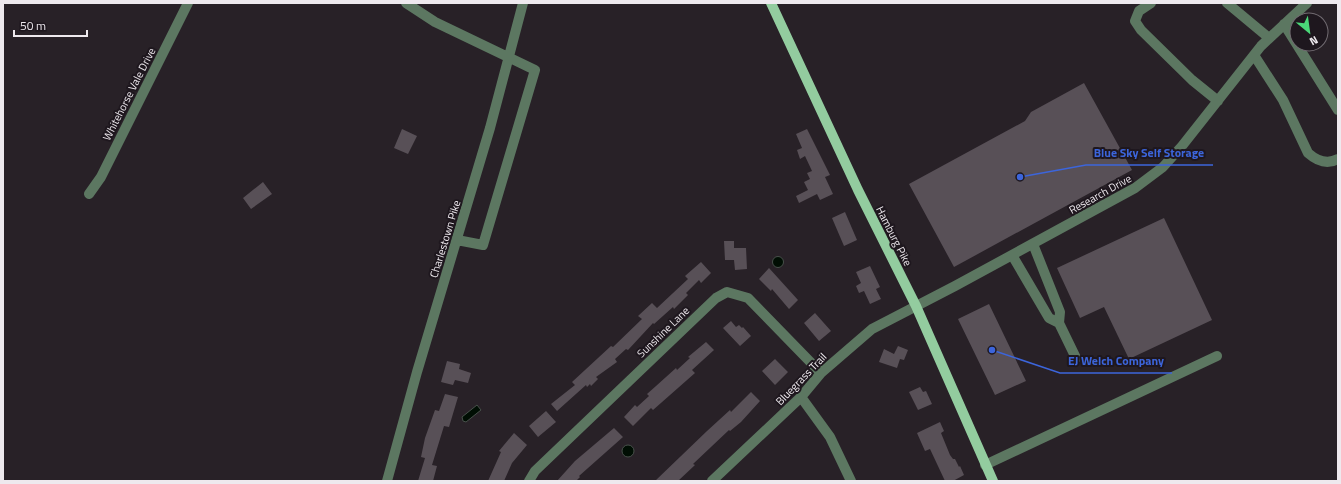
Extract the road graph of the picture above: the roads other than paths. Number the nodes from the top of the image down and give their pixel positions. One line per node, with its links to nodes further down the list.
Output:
1 (188, 3): 15 (street, Whitehorse Vale Drive)
2 (406, 3): 11 (street)
3 (523, 3): 11 (street, Charlestown Pike)
4 (771, 3): 19 (main road, Hamburg Pike)
5 (1151, 3): 12 (street)
6 (1227, 3): 9 (street)
7 (1307, 3): 8 (street, Research Drive)
8 (1284, 24): 9 (street, Research Drive); 13 (street)
9 (1269, 38): 10 (street, Research Drive)
10 (1254, 55): 12 (street, Research Drive); 14 (street)
11 (508, 56): 16 (street, Charlestown Pike); 16 (street)
12 (1218, 101): 17 (street, Research Drive)
13 (1338, 110)
14 (1338, 159)
15 (89, 194)
16 (457, 240): 26 (street, Charlestown Pike)
17 (1033, 244): 18 (street, Research Drive); 20 (street)
18 (1012, 255): 19 (street, Research Drive); 20 (street)
19 (916, 306): 23 (street, Bluegrass Trail); 25 (main road, Hamburg Pike)
20 (1059, 323): 22 (street)
21 (1217, 356): 25 (street)
22 (1076, 358)
23 (821, 373): 24 (street, Bluegrass Trail); 27 (street, Sunshine Lane)
24 (801, 397): 28 (street, Bluegrass Trail); 29 (street)
25 (985, 465): 30 (main road, Hamburg Pike)
26 (387, 481)
27 (528, 481)
28 (712, 481)
29 (851, 481)
30 (993, 481)

